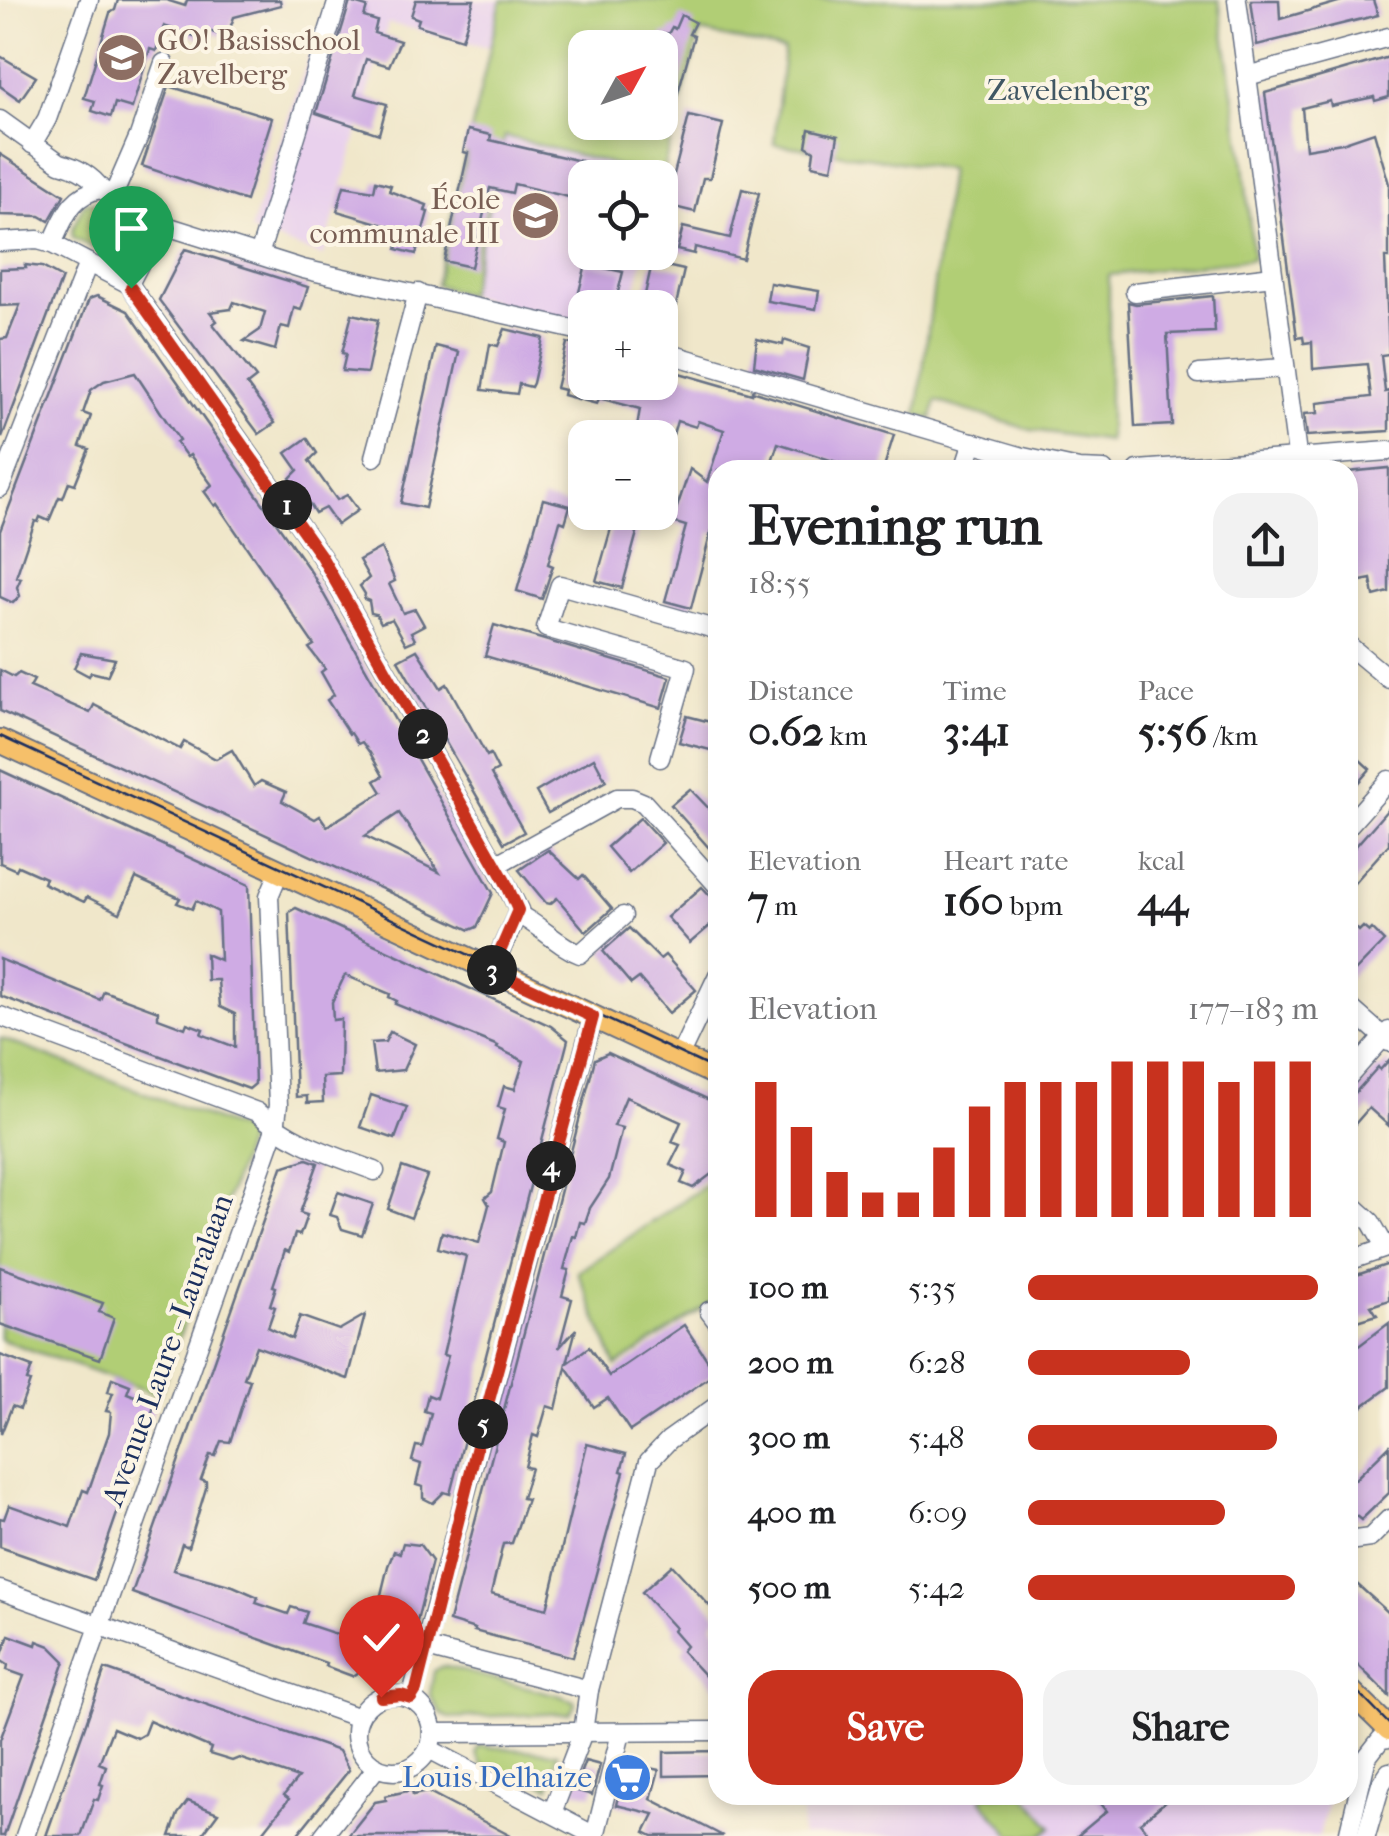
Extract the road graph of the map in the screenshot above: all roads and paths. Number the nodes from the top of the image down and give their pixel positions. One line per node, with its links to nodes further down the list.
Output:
1 (90, 0): 8 (street)
2 (338, 0): 13 (street)
3 (1237, 0): 6 (street)
4 (1389, 37): 6 (street)
5 (164, 63): 9 (street)
6 (1247, 76): 15 (street)
7 (0, 120): 8 (street)
8 (32, 144): 9 (street)
9 (107, 193): 10 (street); 12 (street)
10 (160, 224): 13 (street); 16 (street)
11 (0, 242): 12 (street)
12 (52, 244): 14 (street)
13 (258, 255): 18 (street)
14 (88, 263): 16 (street); 30 (street)
15 (1273, 276): 17 (street); 21 (street)
16 (129, 284): 38 (street)
17 (1135, 292)
18 (418, 294): 19 (street); 25 (street)
19 (568, 328)
20 (678, 356): 23 (street)
21 (1285, 368): 22 (street); 28 (street)
22 (1199, 374)
23 (973, 442): 26 (street); 27 (street)
24 (1389, 450): 29 (street)
25 (374, 458)
26 (967, 460)
27 (1036, 460)
28 (1297, 460)
29 (1324, 460)
30 (0, 488)
31 (708, 627): 35 (street)
32 (1358, 653): 33 (street)
33 (1389, 679)
34 (0, 740): 39 (main road)
35 (665, 752)
36 (1389, 780): 37 (street)
37 (1358, 815)
38 (496, 865): 40 (street); 41 (street)
39 (280, 870): 43 (main road); 52 (street, Avenue Laure - Lauralaan)
40 (708, 875)
41 (517, 914): 42 (street); 43 (street)
42 (622, 916)
43 (492, 970): 47 (main road)
44 (708, 996): 49 (street)
45 (1358, 1014): 48 (street)
46 (0, 1016): 52 (street)
47 (593, 1017): 49 (main road); 62 (street)
48 (1387, 1037): 50 (street)
49 (679, 1057): 51 (main road)
50 (1358, 1067)
51 (708, 1070)
52 (275, 1129): 53 (street); 61 (street, Avenue Laure - Lauralaan)
53 (375, 1171)
54 (1358, 1211): 55 (street)
55 (1388, 1248): 56 (street)
56 (1358, 1258)
57 (708, 1413): 63 (street)
58 (1389, 1519): 59 (street)
59 (1358, 1540)
60 (0, 1590): 61 (street)
61 (100, 1625): 67 (street); 83 (street, Avenue Laure - Lauralaan)
62 (427, 1648): 63 (street); 64 (street)
63 (589, 1690): 70 (street)
64 (411, 1698): 67 (street); 73 (street)
65 (1358, 1702): 72 (main road)
66 (1358, 1716): 72 (main road)
67 (359, 1718): 74 (street)
68 (484, 1731): 70 (street); 73 (street); 76 (street)
69 (708, 1731): 71 (street)
70 (583, 1732): 71 (street); 82 (street)
71 (620, 1732): 85 (street)
72 (1387, 1738): 77 (street)
73 (430, 1741): 74 (street); 76 (street)
74 (377, 1767): 84 (street)
75 (1389, 1772): 88 (street)
76 (478, 1773): 82 (street)
77 (1361, 1782): 78 (street); 79 (street)
78 (1358, 1787)
79 (1358, 1794)
80 (1346, 1805): 86 (street)
81 (1355, 1805): 87 (street)
82 (552, 1813): 85 (street)
83 (25, 1836)
84 (323, 1836)
85 (595, 1836)
86 (1338, 1836)
87 (1348, 1836)
88 (1366, 1836)

